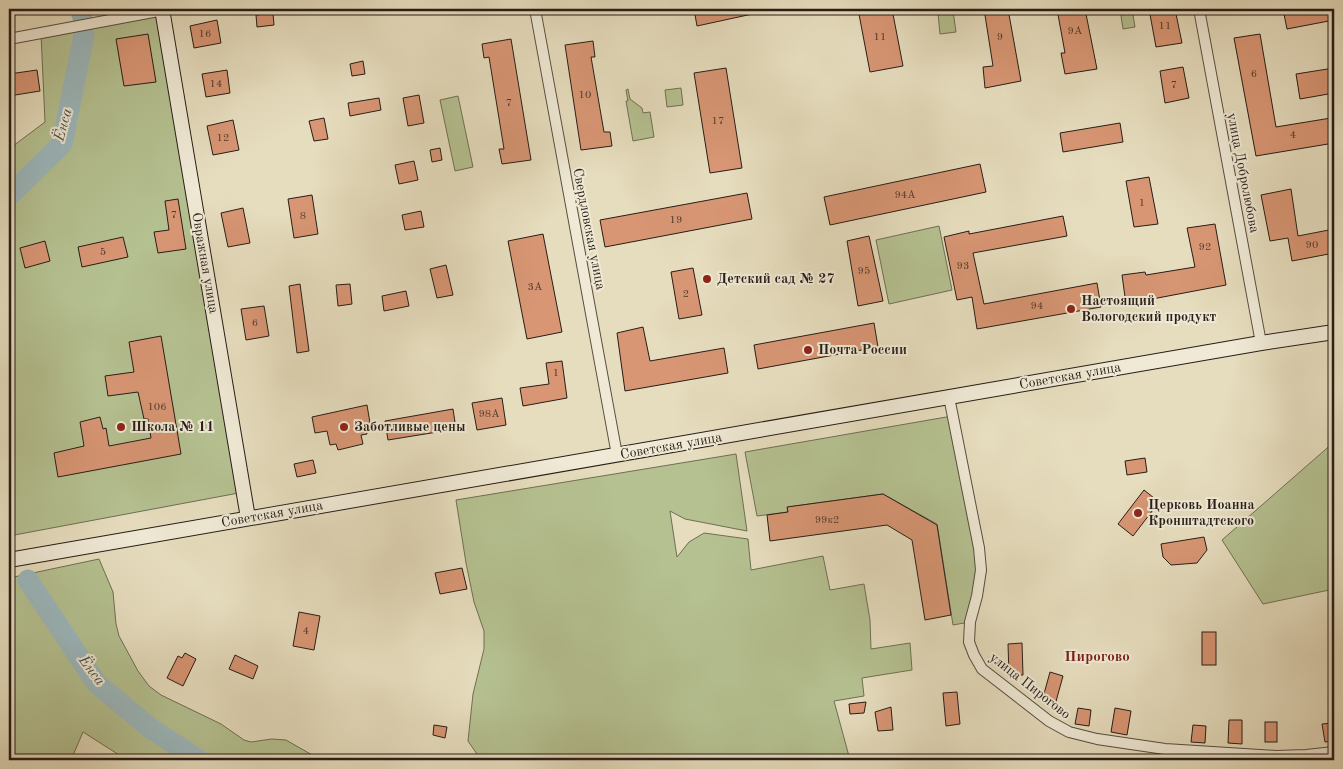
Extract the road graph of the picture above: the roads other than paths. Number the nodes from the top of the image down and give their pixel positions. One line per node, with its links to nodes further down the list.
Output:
1 (164, 9): 4 (street); 9 (main road, Овражная улица)
2 (535, 9): 8 (street, Свердловская улица)
3 (1199, 9): 6 (street, улица Добролюбова)
4 (9, 40)
5 (1334, 332): 6 (main road, Советская улица)
6 (1261, 343): 7 (main road, Советская улица)
7 (949, 397): 8 (main road, Советская улица); 11 (street, улица Пирогово)
8 (617, 455): 9 (main road, Советская улица)
9 (248, 518): 10 (main road, Советская улица)
10 (9, 560)
11 (1334, 752)

